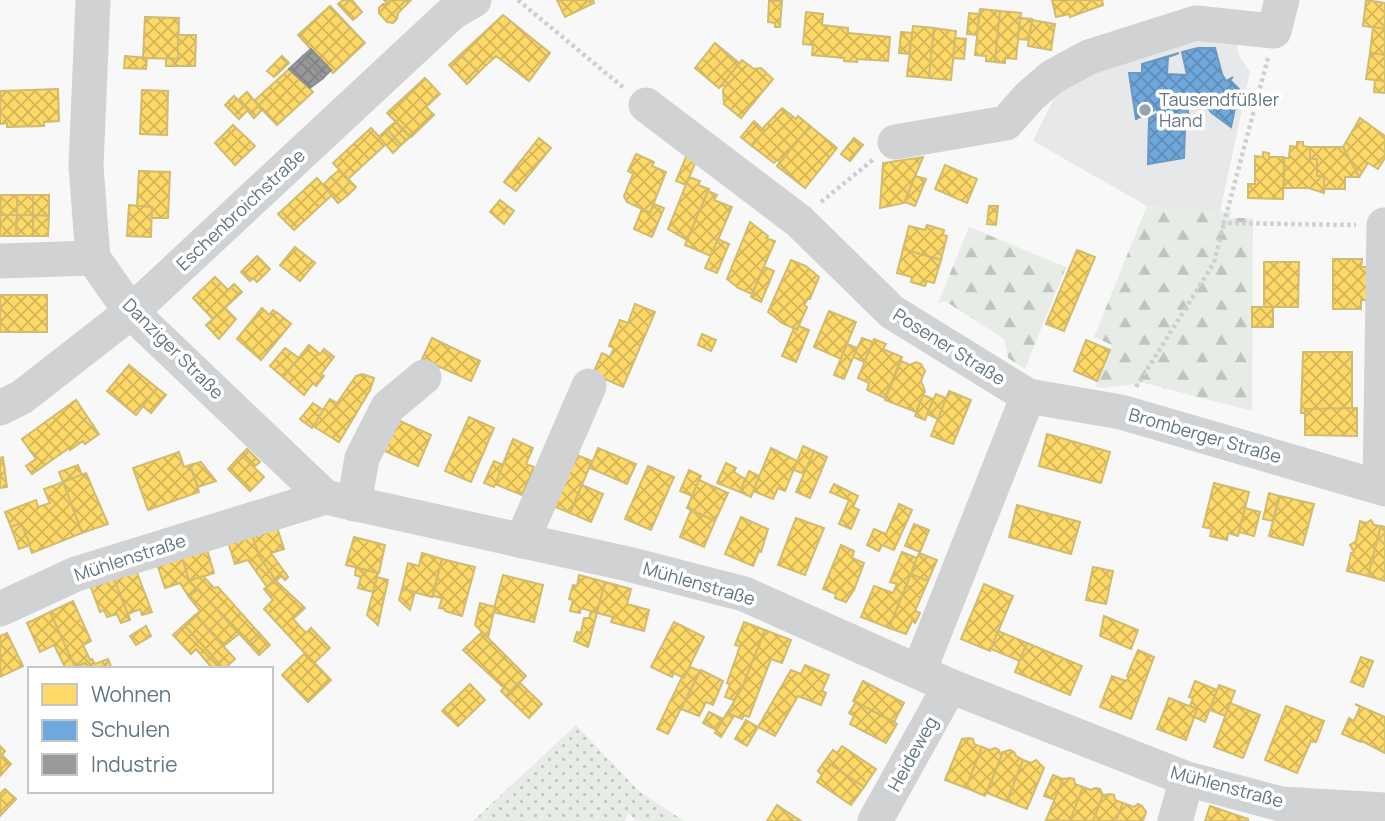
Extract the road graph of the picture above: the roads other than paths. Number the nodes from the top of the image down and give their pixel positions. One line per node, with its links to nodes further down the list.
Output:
1 (93, 0): 7 (street)
2 (474, 0): 9 (street, Eschenbroichstraße)
3 (1278, 16): 5 (street)
4 (646, 105): 12 (street, Posener Straße)
5 (895, 142)
6 (1384, 225): 14 (street, Bromberger Straße)
7 (93, 258): 8 (street); 9 (street, Danziger Straße)
8 (0, 261)
9 (131, 313): 13 (street, Eschenbroichstraße); 15 (street, Danziger Straße)
10 (424, 377): 15 (street)
11 (589, 386): 16 (street)
12 (1028, 396): 14 (street, Bromberger Straße); 18 (street)
13 (0, 408)
14 (1383, 488)
15 (339, 501): 16 (street, Mühlenstraße); 17 (street, Mühlenstraße)
16 (522, 541): 18 (street, Mühlenstraße)
17 (0, 609)
18 (919, 671): 19 (street, Mühlenstraße)
19 (950, 686): 20 (street, Mühlenstraße); 22 (street, Heideweg)
20 (1187, 779): 21 (street, Mühlenstraße); 23 (street)
21 (1385, 810)
22 (876, 821)
23 (1175, 821)

